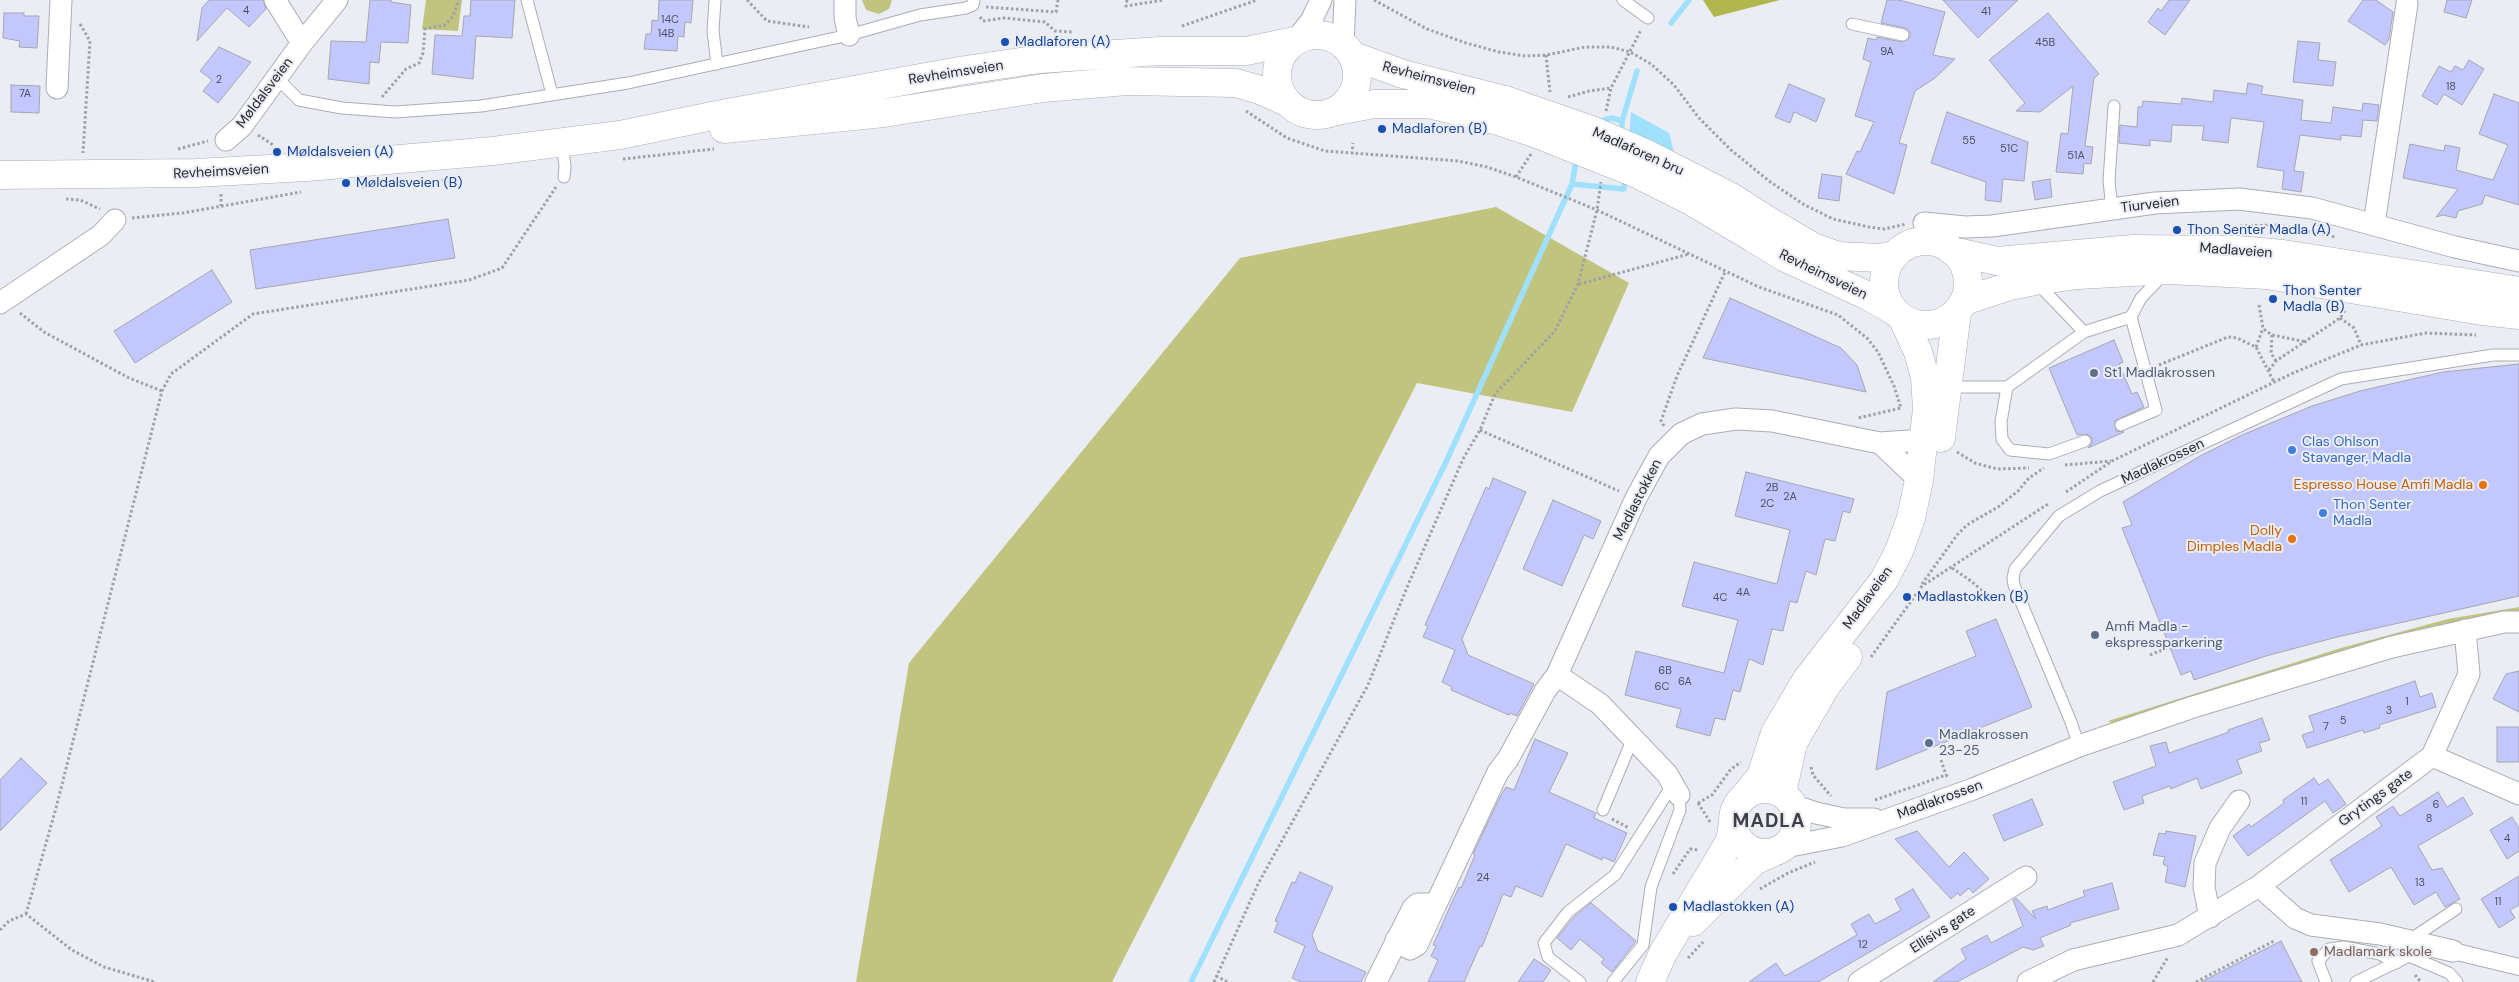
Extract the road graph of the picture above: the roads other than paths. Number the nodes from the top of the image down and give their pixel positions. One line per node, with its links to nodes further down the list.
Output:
1 (275, 0): 17 (street, Møldalsveien)
2 (337, 0): 17 (street, Møldalsveien)
3 (528, 0): 22 (lane)
4 (715, 0): 19 (lane)
5 (844, 0): 14 (street)
6 (1321, 0): 16 (street)
7 (1345, 0): 18 (street)
8 (1624, 0): 12 (lane)
9 (61, 1): 21 (street)
10 (973, 3): 14 (lane)
11 (2406, 4): 35 (street)
12 (1648, 18)
13 (1852, 24): 15 (lane)
14 (849, 35): 19 (lane)
15 (1903, 35)
16 (1295, 41): 18 (main road); 23 (main road); 29 (main road, Revheimsveien)
17 (302, 43): 20 (street, Møldalsveien)
18 (1348, 50): 25 (main road, Revheimsveien); 26 (main road)
19 (717, 64): 22 (lane)
20 (278, 79): 22 (lane); 27 (street, Møldalsveien)
21 (57, 88)
22 (552, 94)
23 (1289, 103): 26 (main road); 29 (main road, Revheimsveien)
24 (2114, 106): 32 (lane)
25 (1502, 111): 26 (main road, Revheimsveien); 36 (main road, Madlaforen bru, bridge)
26 (1332, 112)
27 (226, 140)
28 (562, 143): 29 (main road, Revheimsveien); 30 (main road, Revheimsveien); 31 (lane)
29 (617, 148)
30 (0, 175)
31 (564, 177)
32 (2112, 209): 34 (street, Tiurveien); 35 (street, Tiurveien)
33 (115, 220): 43 (street)
34 (1924, 223)
35 (2374, 224): 39 (street, Tiurveien)
36 (1758, 228): 38 (main road, Revheimsveien); 45 (main road, Revheimsveien)
37 (1952, 251): 38 (main road); 42 (main road, Madlaveien); 44 (main road)
38 (1895, 255): 45 (main road)
39 (2519, 261)
40 (2169, 270): 41 (main road, Madlaveien); 46 (main road, Madlaveien); 47 (lane)
41 (2035, 281): 44 (main road, Madlaveien); 48 (lane)
42 (2519, 291)
43 (2, 302)
44 (1960, 306): 45 (main road); 50 (main road, Madlaveien)
45 (1899, 315): 53 (main road, Madlaveien)
46 (2519, 315)
47 (2131, 317): 48 (lane); 52 (lane)
48 (2084, 332): 51 (lane)
49 (2519, 356): 61 (lane, Madlakrossen)
50 (1948, 387): 51 (lane); 66 (main road, Madlaveien)
51 (2008, 387): 54 (lane)
52 (2121, 425)
53 (1923, 440): 55 (street, Madlastokken); 56 (main road, Madlaveien)
54 (2085, 441)
55 (1880, 444): 56 (street); 59 (street, Madlastokken)
56 (1919, 480): 65 (main road, Madlaveien)
57 (2519, 622): 58 (street, Madlakrossen)
58 (2465, 630): 61 (street, Madlakrossen); 62 (street, Grytings gate)
59 (1557, 675): 60 (street); 81 (street, Madlastokken)
60 (1633, 738): 63 (street); 68 (lane)
61 (2079, 746): 69 (street, Madlakrossen)
62 (2432, 756): 64 (street); 73 (street, Grytings gate)
63 (1684, 794): 82 (lane); 83 (lane)
64 (2519, 794)
65 (1744, 797): 66 (main road); 70 (main road)
66 (1788, 799): 69 (street, Madlakrossen); 71 (main road)
67 (2239, 802): 75 (street)
68 (1605, 814)
69 (1884, 820): 71 (street, Madlakrossen)
70 (1724, 826): 71 (main road); 78 (main road)
71 (1778, 850): 78 (main road)
72 (2026, 877): 85 (street, Ellisivs gate)
73 (2259, 886): 75 (street, Grytings gate); 76 (street)
74 (2456, 909): 76 (lane)
75 (2210, 917): 86 (street, Grytings gate)
76 (2414, 947): 77 (street); 79 (lane); 89 (lane)
77 (2453, 951): 80 (street)
78 (1674, 958): 84 (main road)
79 (2396, 963): 87 (lane); 88 (lane)
80 (2519, 967)
81 (1376, 982)
82 (1580, 982)
83 (1613, 982)
84 (1650, 982)
85 (1859, 982)
86 (2028, 982)
87 (2326, 982)
88 (2356, 982)
89 (2457, 982)

